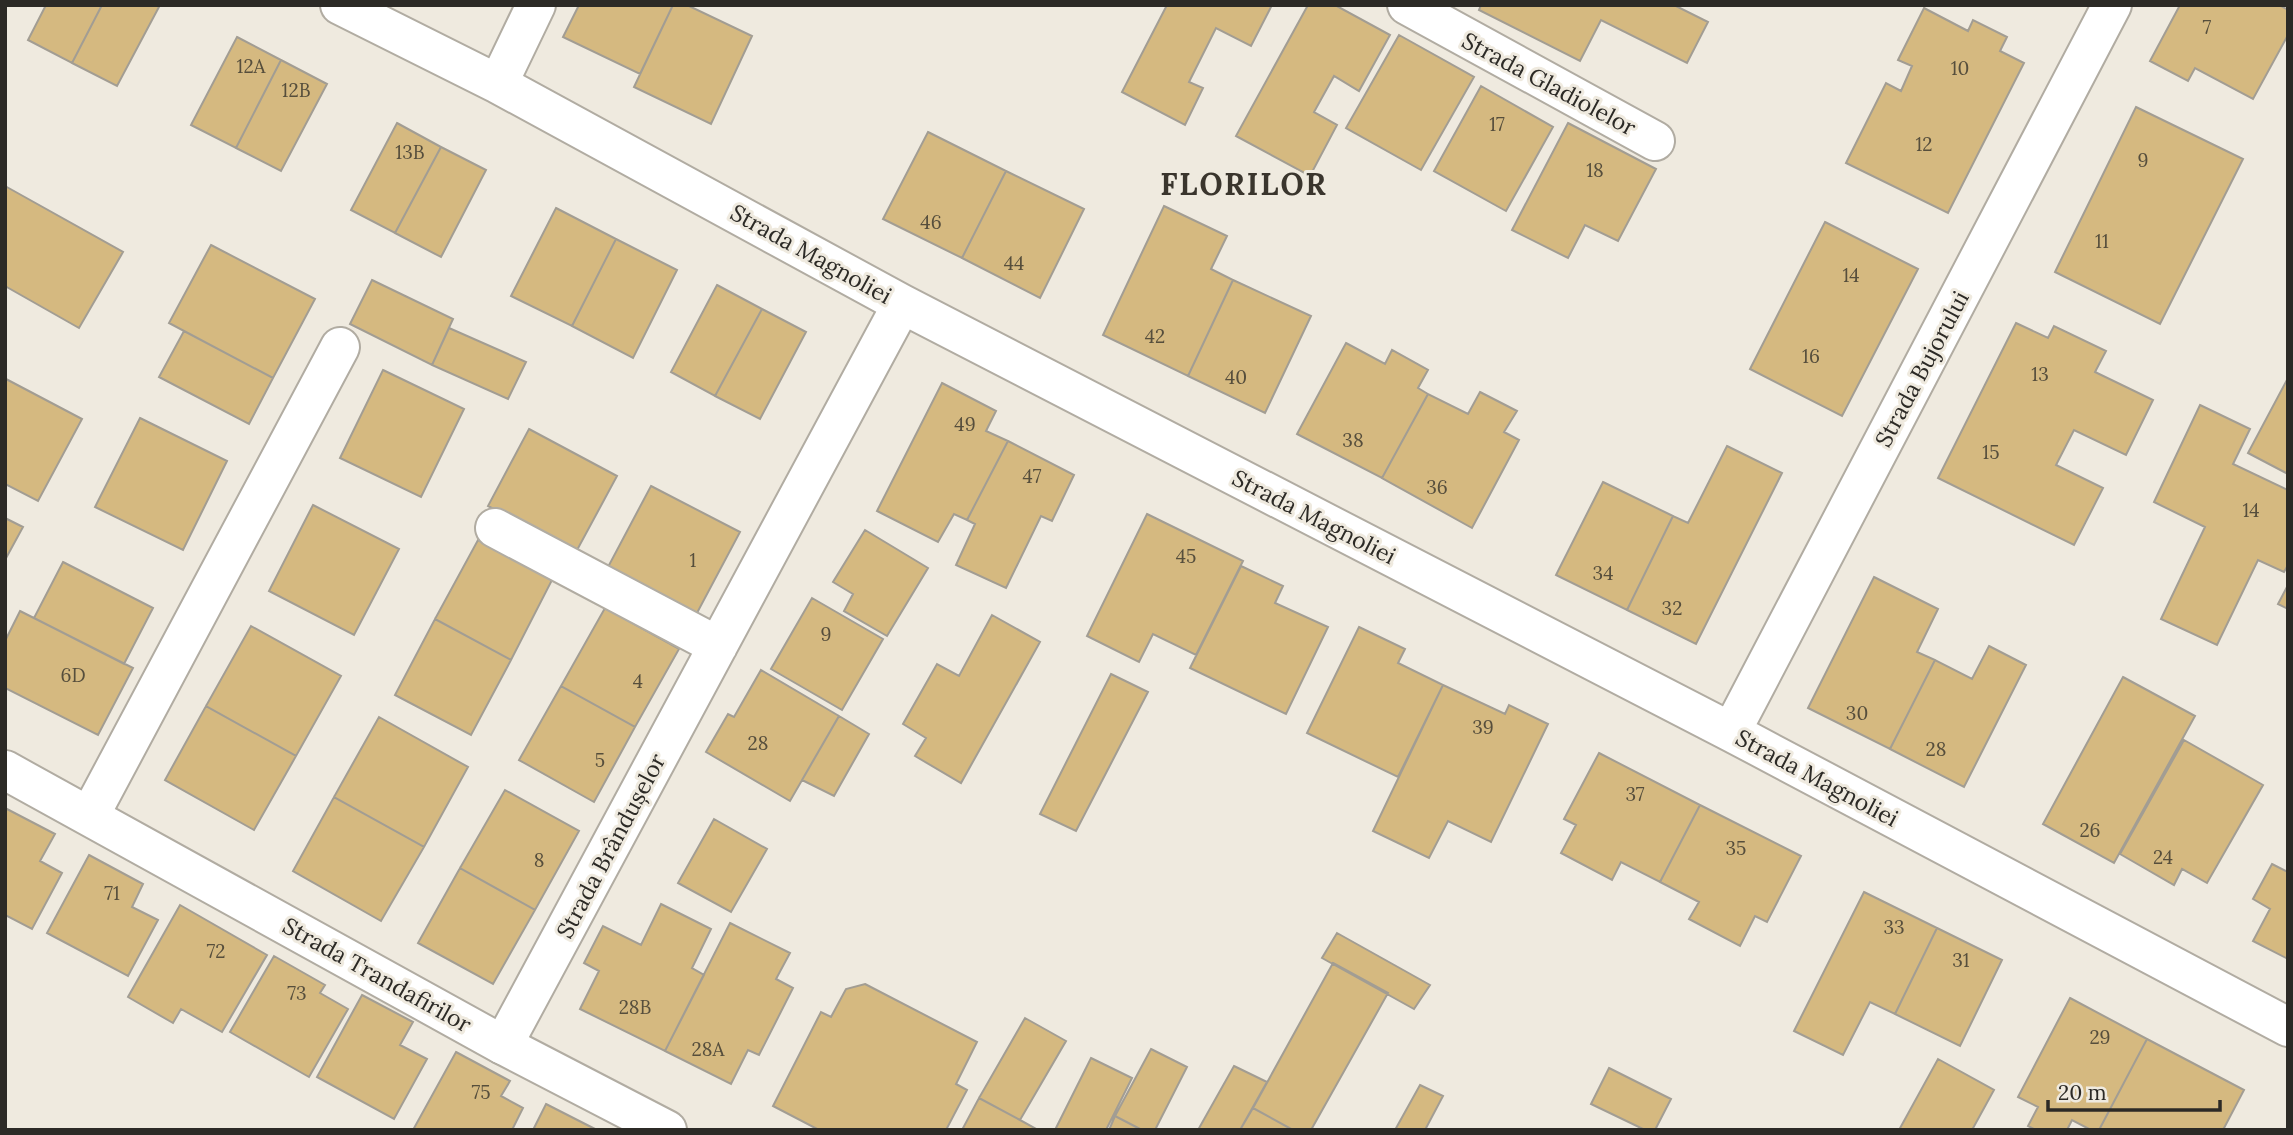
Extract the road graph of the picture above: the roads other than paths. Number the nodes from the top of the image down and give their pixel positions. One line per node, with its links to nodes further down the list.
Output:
1 (340, 5): 5 (street, Strada Magnoliei)
2 (536, 5): 5 (street)
3 (2112, 5): 11 (street, Strada Bujorului)
4 (1405, 6): 6 (street, Strada Gladiolelor)
5 (498, 85): 7 (street, Strada Magnoliei)
6 (1656, 141)
7 (902, 304): 10 (street, Strada Brândușelor); 11 (street, Strada Magnoliei)
8 (340, 347): 13 (street)
9 (495, 528): 10 (street)
10 (718, 646): 15 (street, Strada Brândușelor)
11 (1731, 732): 14 (street, Strada Magnoliei)
12 (5, 770): 13 (street, Strada Trandafirilor)
13 (90, 815): 15 (street, Strada Trandafirilor)
14 (2288, 1027)
15 (503, 1045): 16 (street, Strada Trandafirilor)
16 (667, 1130)

